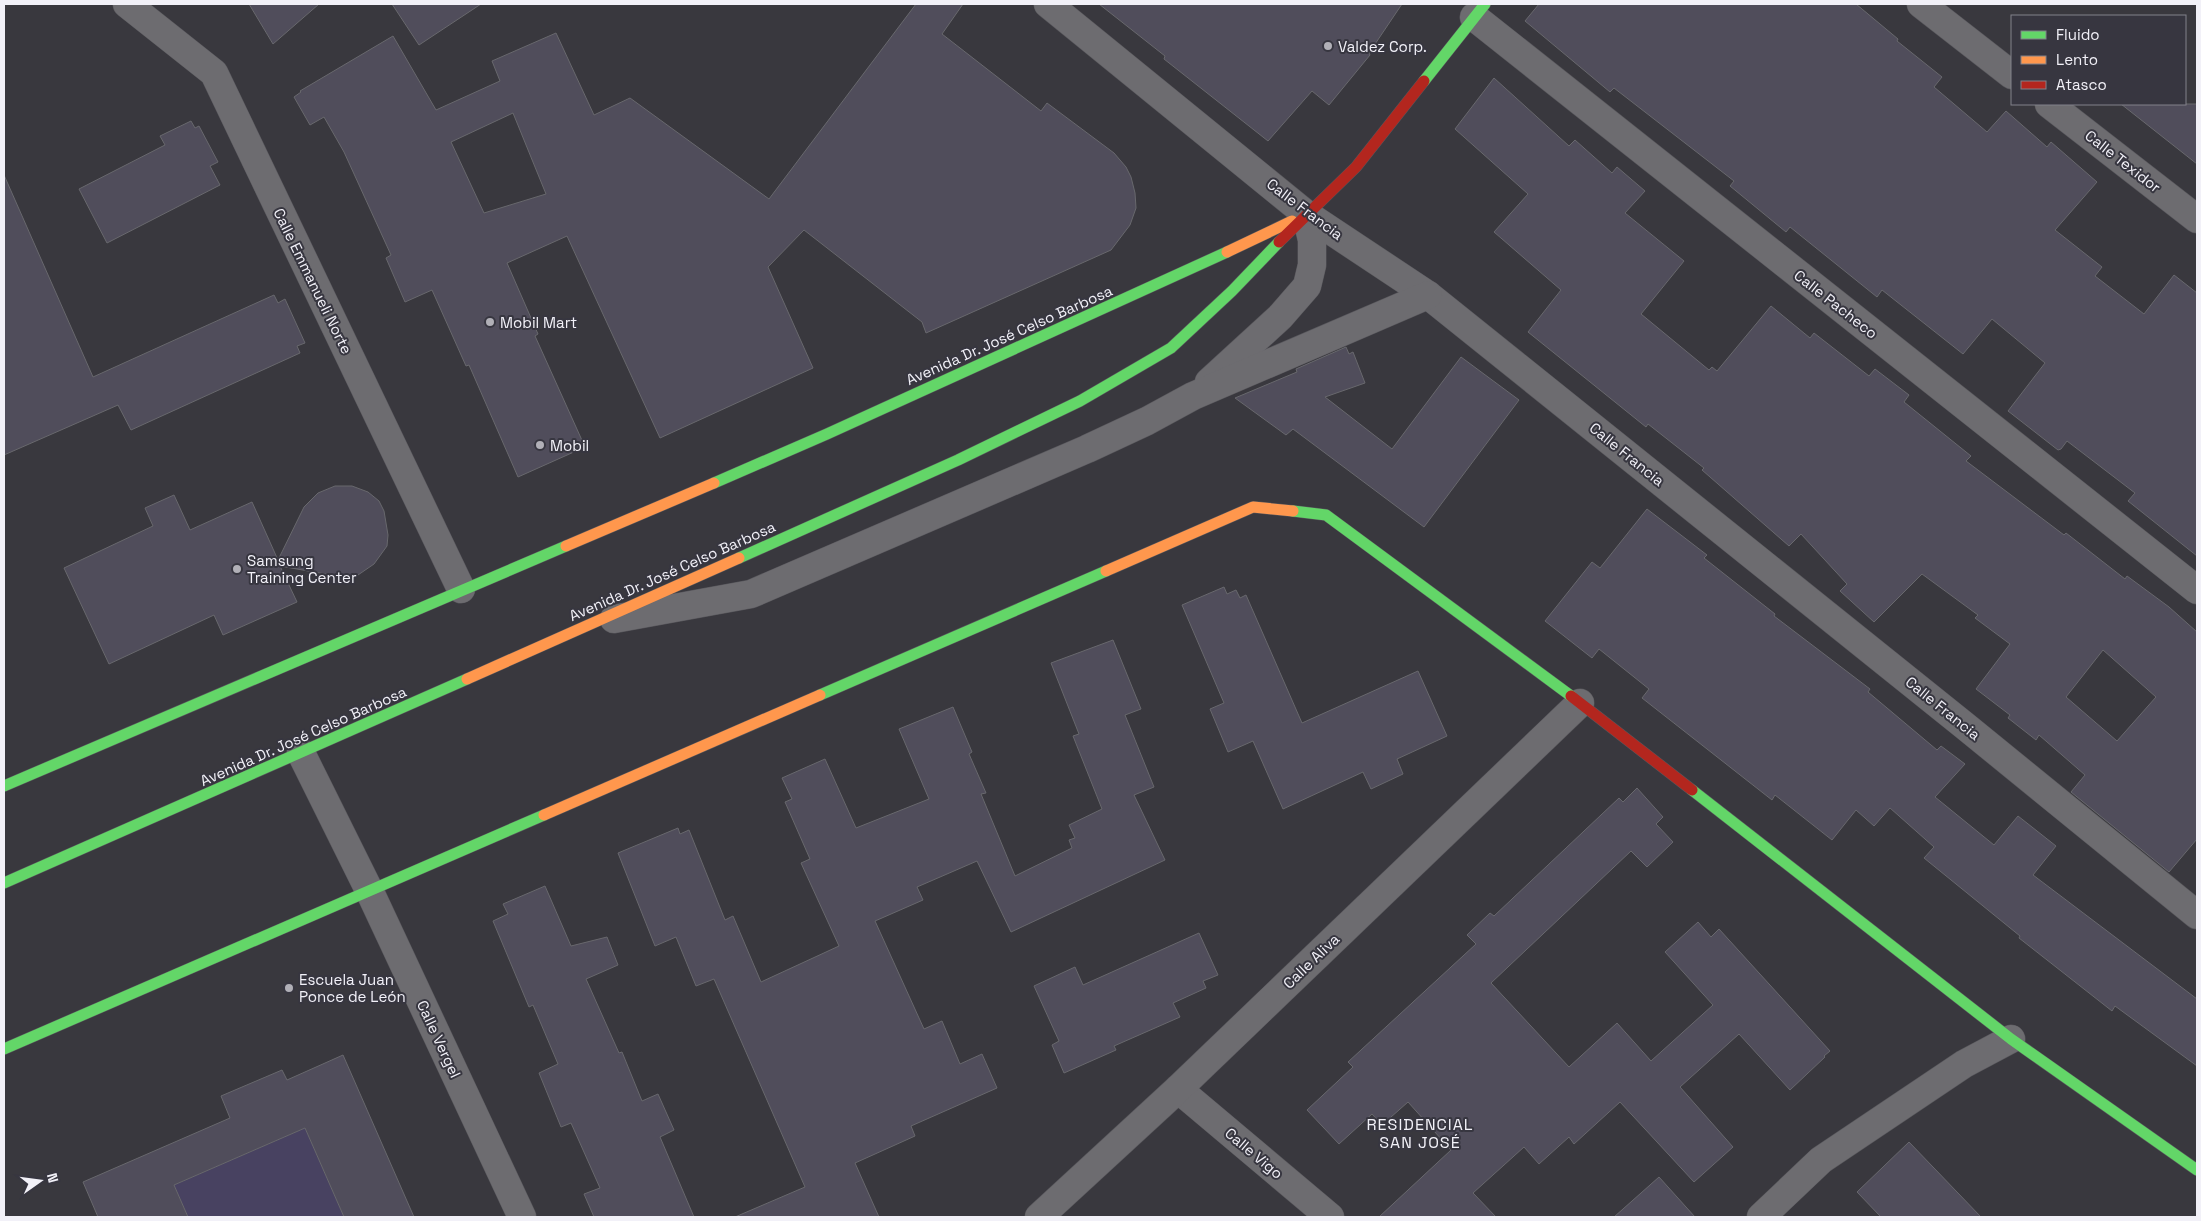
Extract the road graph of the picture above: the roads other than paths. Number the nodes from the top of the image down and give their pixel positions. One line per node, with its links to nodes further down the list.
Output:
1 (127, 4): 11 (street, Calle Emmanueli Norte)
2 (1048, 4): 7 (street, Calle Francia)
3 (1921, 4): 5 (street)
4 (1480, 10): 7 (main road, Avenida Dr. José Celso Barbosa); 12 (street, Calle Pacheco)
5 (2011, 74)
6 (2050, 105): 8 (street, Calle Texidor)
7 (1306, 214): 9 (street, Calle Francia); 10 (street); 11 (main road, Avenida Dr. José Celso Barbosa); 13 (main road, Avenida Dr. José Celso Barbosa)
8 (2197, 219)
9 (1428, 295): 10 (street); 19 (street, Calle Francia)
10 (1193, 396): 13 (street)
11 (462, 589): 16 (main road, Avenida Dr. José Celso Barbosa)
12 (2197, 590)
13 (597, 622): 15 (main road, Avenida Dr. José Celso Barbosa)
14 (1580, 703): 18 (main road); 20 (main road); 22 (street, Calle Aliva)
15 (302, 753): 17 (main road, Avenida Dr. José Celso Barbosa); 18 (street, Calle Vergel)
16 (4, 786)
17 (4, 882)
18 (369, 890): 21 (main road); 24 (street, Calle Vergel)
19 (2197, 915)
20 (2011, 1039): 23 (main road); 27 (street)
21 (4, 1049)
22 (1178, 1089): 25 (street, Calle Aliva); 26 (street, Calle Vigo)
23 (2197, 1170)
24 (522, 1217)
25 (1039, 1217)
26 (1330, 1217)
27 (1761, 1217)

